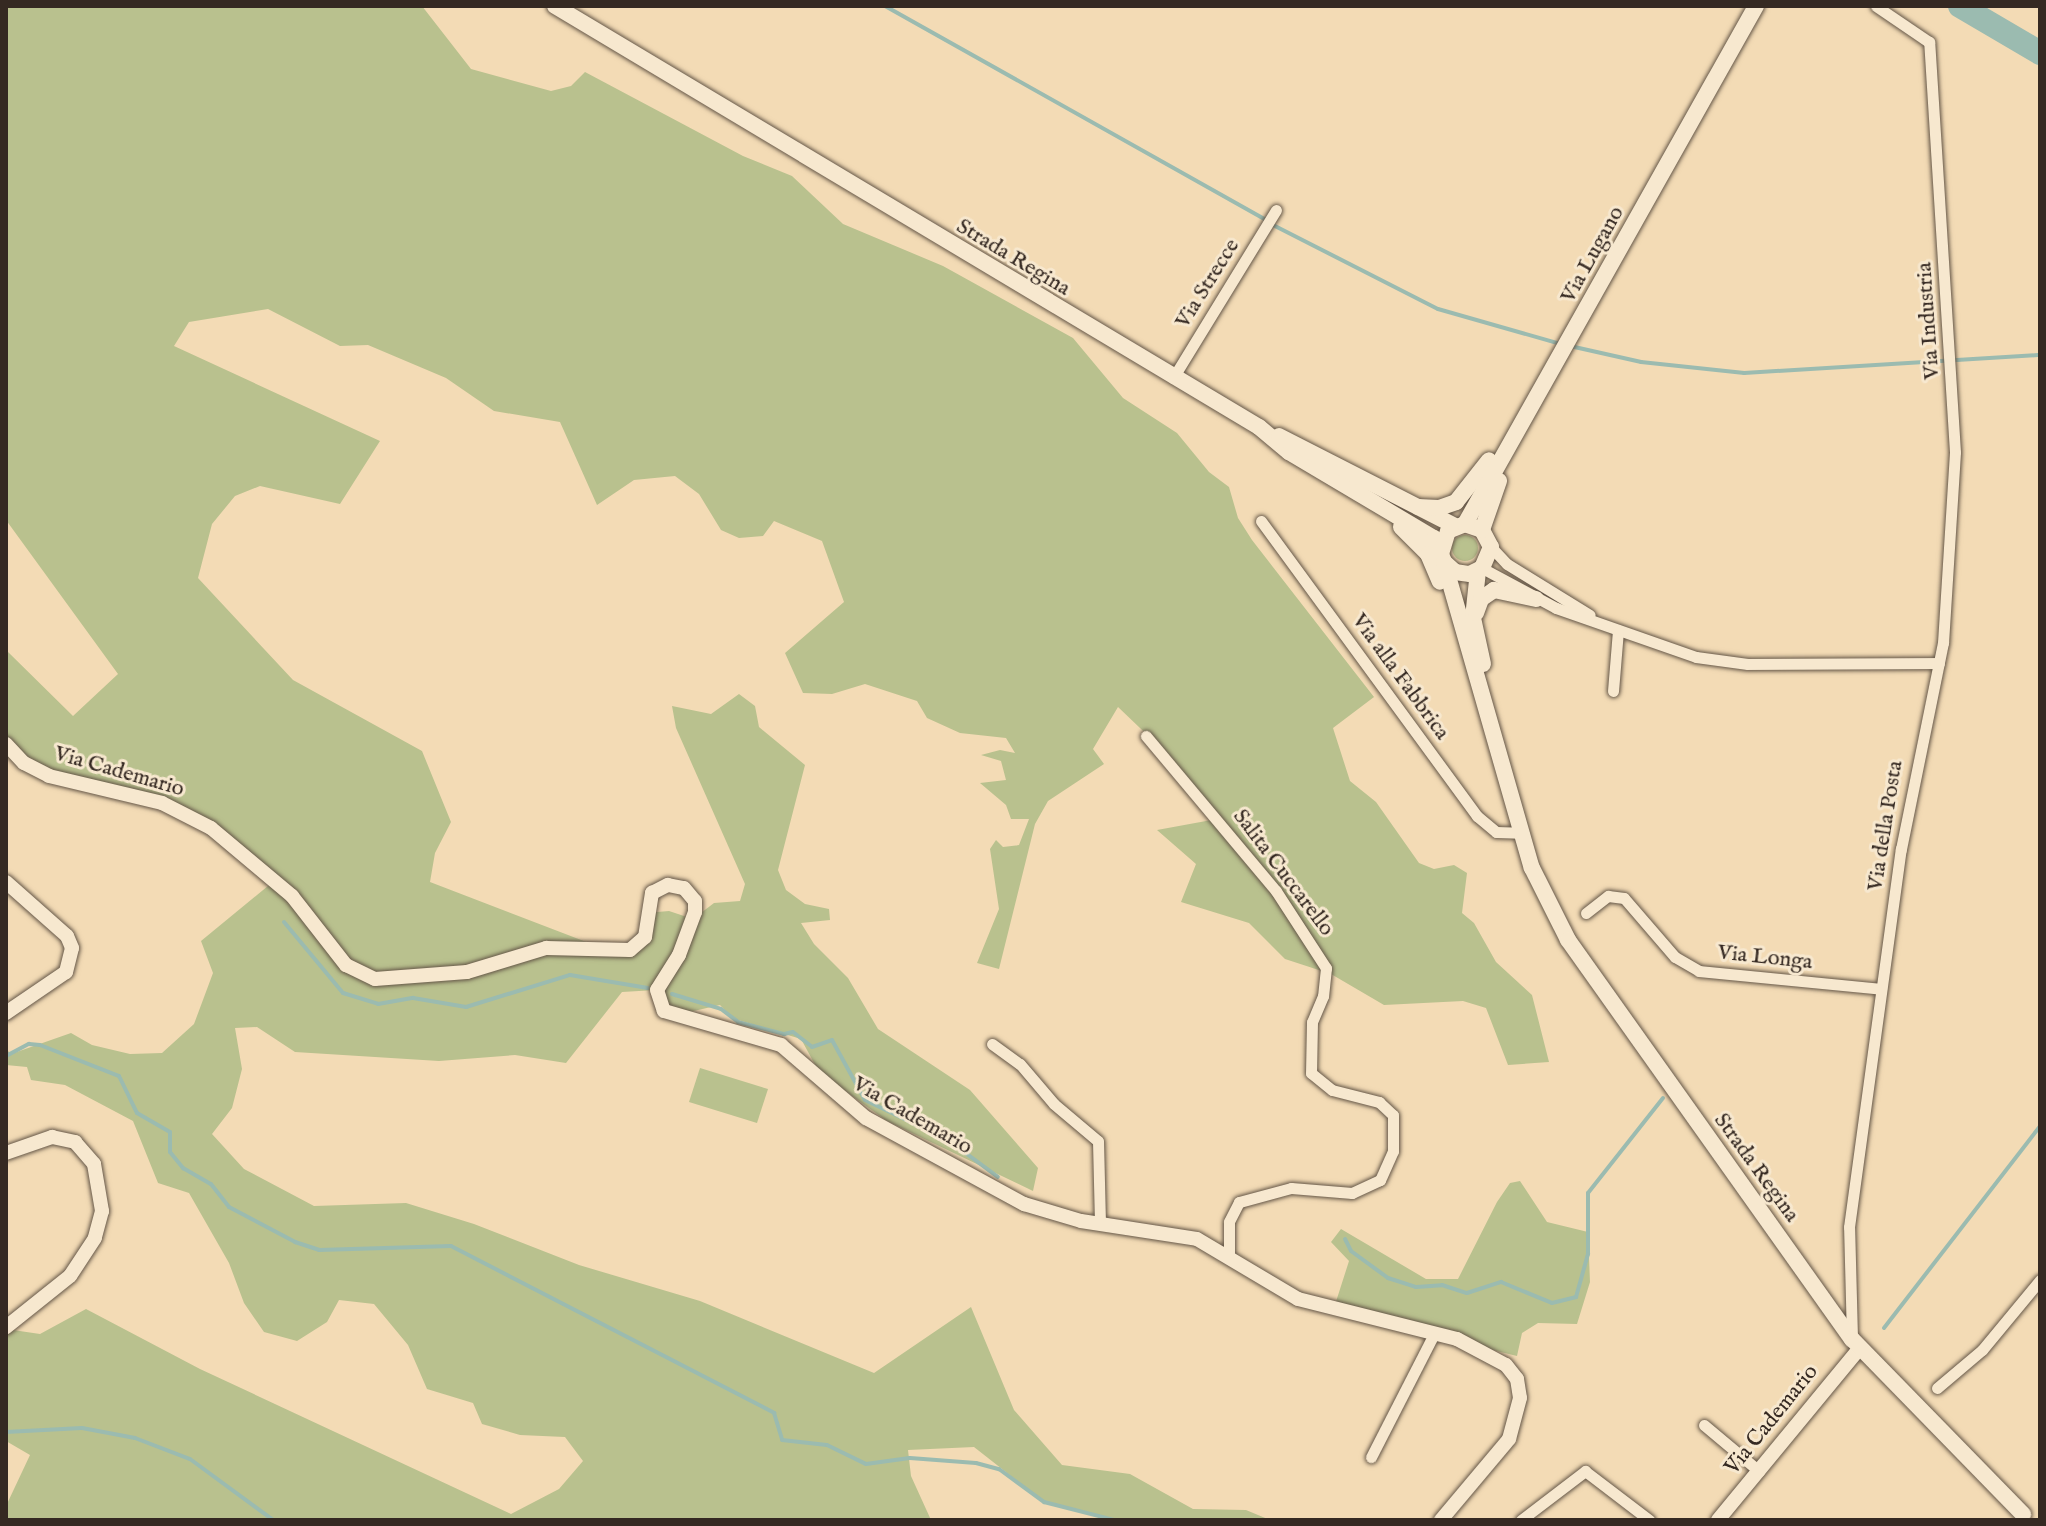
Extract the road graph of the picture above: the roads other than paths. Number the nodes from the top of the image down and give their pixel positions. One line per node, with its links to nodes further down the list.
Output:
1 (555, 6): 6 (main road, Strada Regina)
2 (1876, 6): 21 (street, Via Industria)
3 (1755, 8): 5 (main road, Via Lugano)
4 (1276, 210): 6 (street, Via Strecce)
5 (1569, 345): 7 (main road, Via Lugano); 13 (main road)
6 (1173, 378): 8 (main road, Strada Regina)
7 (1541, 387): 10 (main road); 12 (main road, Via Lugano)
8 (1259, 427): 9 (main road, Strada Regina); 10 (main road)
9 (1336, 479): 15 (main road, Strada Regina); 25 (main road)
10 (1403, 502): 12 (main road)
11 (1261, 521): 27 (street, Via alla Fabbrica)
12 (1460, 525): 13 (main road); 15 (main road)
13 (1482, 530): 14 (main road)
14 (1491, 547): 16 (main road); 18 (street)
15 (1442, 558): 16 (main road); 25 (main road, Strada Regina)
16 (1480, 570): 17 (street); 19 (main road, Strada Regina)
17 (1536, 599): 18 (street); 19 (main road)
18 (1604, 624): 20 (street)
19 (1475, 627): 26 (main road, Strada Regina)
20 (1618, 630): 21 (street); 22 (street)
21 (1939, 663): 30 (street, Via della Posta)
22 (1613, 691)
23 (1146, 736): 35 (street, Salita Cuccarello)
24 (6, 744): 34 (street, Via Cademario)
25 (1496, 756): 26 (main road, Strada Regina)
26 (1513, 806): 27 (main road, Strada Regina)
27 (1520, 833): 39 (main road, Strada Regina)
28 (6, 882): 31 (street)
29 (1586, 913): 30 (street, Via Longa)
30 (1881, 989): 39 (street, Via della Posta)
31 (6, 1013)
32 (992, 1044): 34 (street)
33 (6, 1153): 37 (street)
34 (1100, 1224): 35 (street, Via Cademario)
35 (1229, 1254): 38 (street, Via Cademario)
36 (2040, 1280): 40 (street)
37 (6, 1327)
38 (1435, 1332): 42 (street); 47 (street, Via Cademario)
39 (1856, 1343): 43 (street, Via Cademario); 45 (main road, Strada Regina)
40 (1937, 1388)
41 (1704, 1425): 43 (street)
42 (1371, 1457)
43 (1759, 1471): 49 (street, Via Cademario)
44 (2040, 1508): 45 (main road)
45 (2021, 1517)
46 (1521, 1519): 48 (street)
47 (1441, 1520)
48 (1649, 1520)
49 (1718, 1520)

